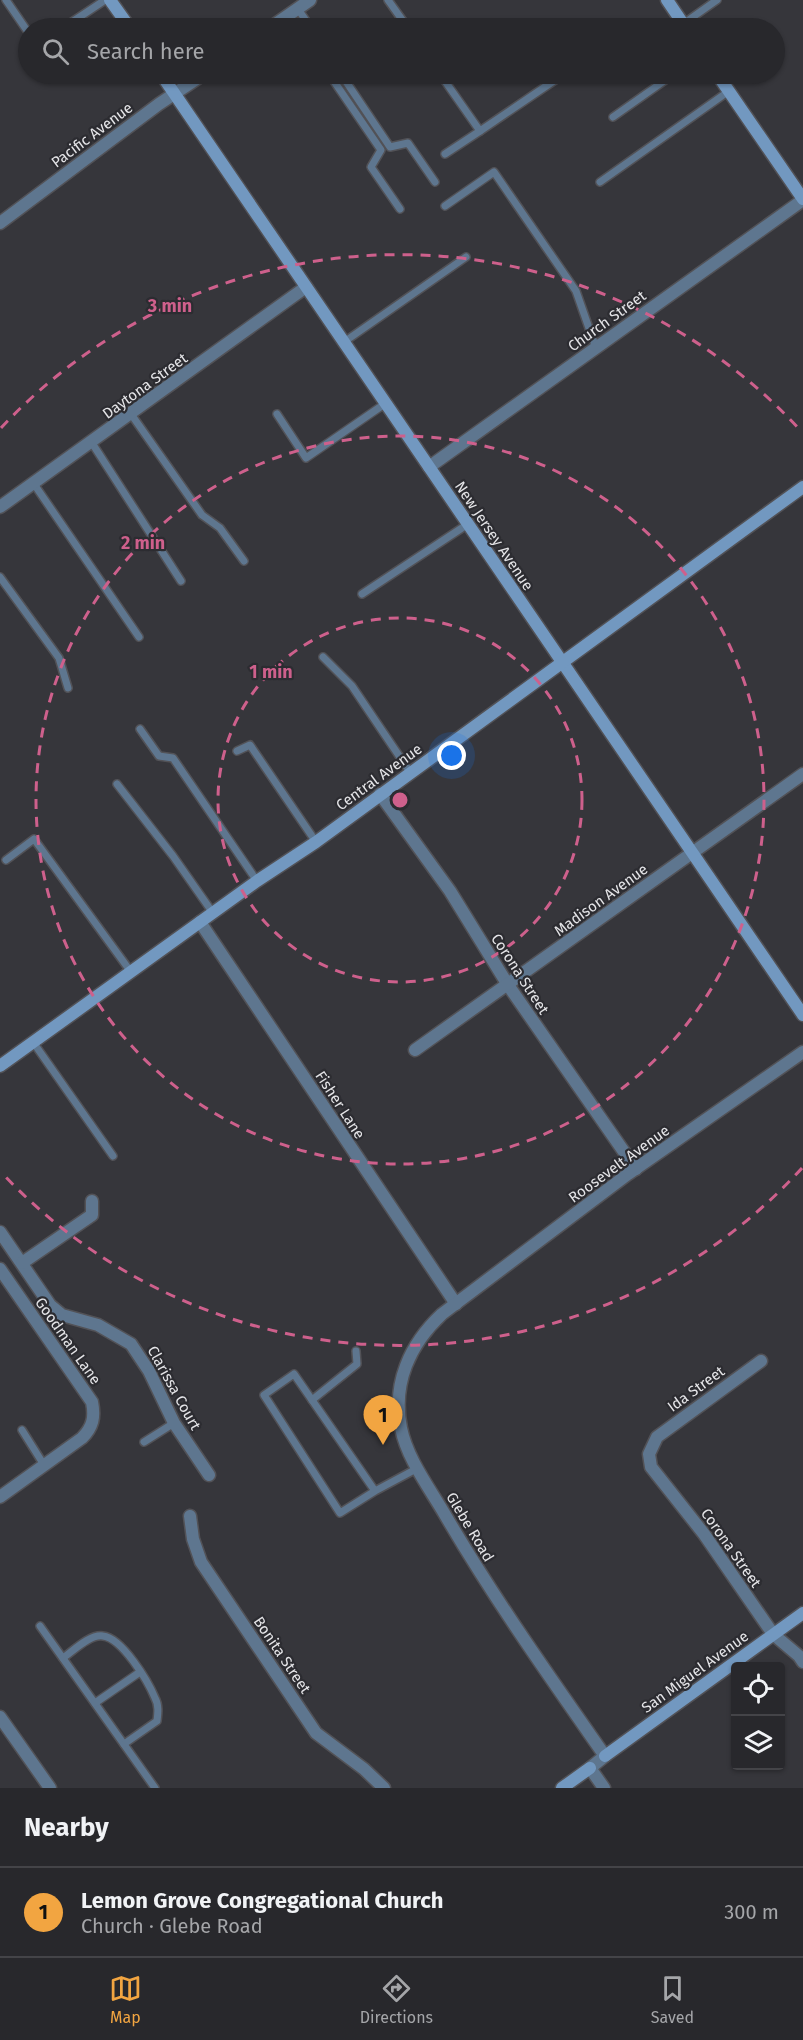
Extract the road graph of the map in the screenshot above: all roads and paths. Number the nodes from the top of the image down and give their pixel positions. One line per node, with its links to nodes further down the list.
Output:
1 (6, 0): 9 (lane)
2 (105, 0): 10 (lane)
3 (111, 0): 11 (street)
4 (310, 0): 8 (street)
5 (388, 0): 14 (lane)
6 (667, 0): 15 (street)
7 (717, 0): 16 (lane)
8 (298, 9): 12 (street); 13 (lane)
9 (18, 18)
10 (78, 18)
11 (123, 18)
12 (287, 18)
13 (304, 18)
14 (401, 18)
15 (679, 18)
16 (695, 18)
17 (168, 84): 26 (street, New Jersey Avenue)
18 (188, 84): 26 (street, Pacific Avenue)
19 (336, 84): 34 (lane)
20 (348, 84): 30 (lane)
21 (447, 84): 28 (lane)
22 (549, 84): 28 (lane)
23 (660, 84): 27 (lane)
24 (724, 84): 25 (street)
25 (729, 91): 31 (lane); 32 (street)
26 (174, 93): 35 (street, Pacific Avenue); 37 (street, New Jersey Avenue)
27 (614, 117)
28 (480, 130): 29 (lane)
29 (446, 154)
30 (435, 182)
31 (600, 182)
32 (803, 199): 39 (street, Church Street)
33 (445, 206): 39 (lane)
34 (400, 209)
35 (0, 223)
36 (466, 257): 38 (lane)
37 (306, 287): 38 (street, New Jersey Avenue); 41 (street, Daytona Street)
38 (344, 342): 40 (street, New Jersey Avenue)
39 (596, 348): 44 (street, Church Street)
40 (386, 403): 42 (lane); 44 (street, New Jersey Avenue)
41 (131, 414): 43 (street, Daytona Street); 49 (lane)
42 (277, 414)
43 (92, 443): 45 (street, Daytona Street); 51 (lane)
44 (429, 467): 48 (street, New Jersey Avenue)
45 (34, 484): 47 (street, Daytona Street); 53 (lane)
46 (803, 487): 55 (street, Central Avenue)
47 (0, 507)
48 (468, 524): 52 (lane); 55 (street, New Jersey Avenue)
49 (244, 561)
50 (0, 578): 56 (lane)
51 (181, 581)
52 (362, 594)
53 (139, 637)
54 (323, 657): 59 (lane)
55 (562, 662): 59 (street, Central Avenue); 64 (street, New Jersey Avenue)
56 (68, 688)
57 (140, 729): 66 (lane)
58 (237, 751): 63 (lane)
59 (410, 772): 62 (street, Central Avenue)
60 (803, 774): 64 (street, Madison Avenue)
61 (117, 784): 67 (lane)
62 (380, 794): 63 (street, Central Avenue); 70 (street, Corona Street)
63 (316, 842): 66 (street, Central Avenue)
64 (692, 853): 70 (street, Madison Avenue); 71 (street, New Jersey Avenue)
65 (6, 860): 69 (lane)
66 (257, 881): 67 (street, Central Avenue)
67 (213, 913): 68 (street, Central Avenue)
68 (200, 922): 69 (street, Central Avenue); 82 (street, Fisher Lane)
69 (130, 972): 72 (street, Central Avenue)
70 (508, 985): 73 (street, Madison Avenue); 77 (street, Corona Street)
71 (803, 1015)
72 (33, 1042): 75 (street, Central Avenue); 76 (lane)
73 (416, 1050)
74 (803, 1052): 77 (street, Roosevelt Avenue)
75 (0, 1066)
76 (113, 1156)
77 (636, 1169): 82 (street, Roosevelt Avenue)
78 (92, 1201): 80 (street)
79 (0, 1232): 80 (street, Clarissa Court)
80 (21, 1263): 86 (street, Clarissa Court)
81 (0, 1269): 90 (street, Goodman Lane)
82 (456, 1305): 91 (street, Glebe Road)
83 (356, 1351): 85 (lane)
84 (761, 1361): 89 (street, Ida Street)
85 (312, 1400): 93 (lane); 93 (lane)
86 (174, 1423): 88 (lane); 92 (street, Clarissa Court)
87 (22, 1430): 90 (lane)
88 (144, 1442)
89 (653, 1444): 98 (street, Corona Street)
90 (44, 1465): 94 (street, Goodman Lane)
91 (418, 1468): 93 (lane); 105 (street, Glebe Road)
92 (209, 1474)
93 (375, 1491)
94 (0, 1497)
95 (190, 1516): 109 (street, Bonita Street)
96 (803, 1612): 98 (street, San Miguel Avenue)
97 (40, 1626): 99 (lane)
98 (773, 1634): 100 (street, Corona Street); 105 (street, San Miguel Avenue)
99 (63, 1658): 101 (lane); 102 (lane)
100 (803, 1662)
101 (140, 1672): 102 (lane); 104 (lane)
102 (95, 1703): 104 (lane)
103 (0, 1717): 107 (street)
104 (124, 1743): 108 (lane)
105 (605, 1756): 106 (street)
106 (590, 1768): 110 (street); 111 (street)
107 (50, 1788)
108 (155, 1788)
109 (384, 1788)
110 (562, 1788)
111 (604, 1788)

